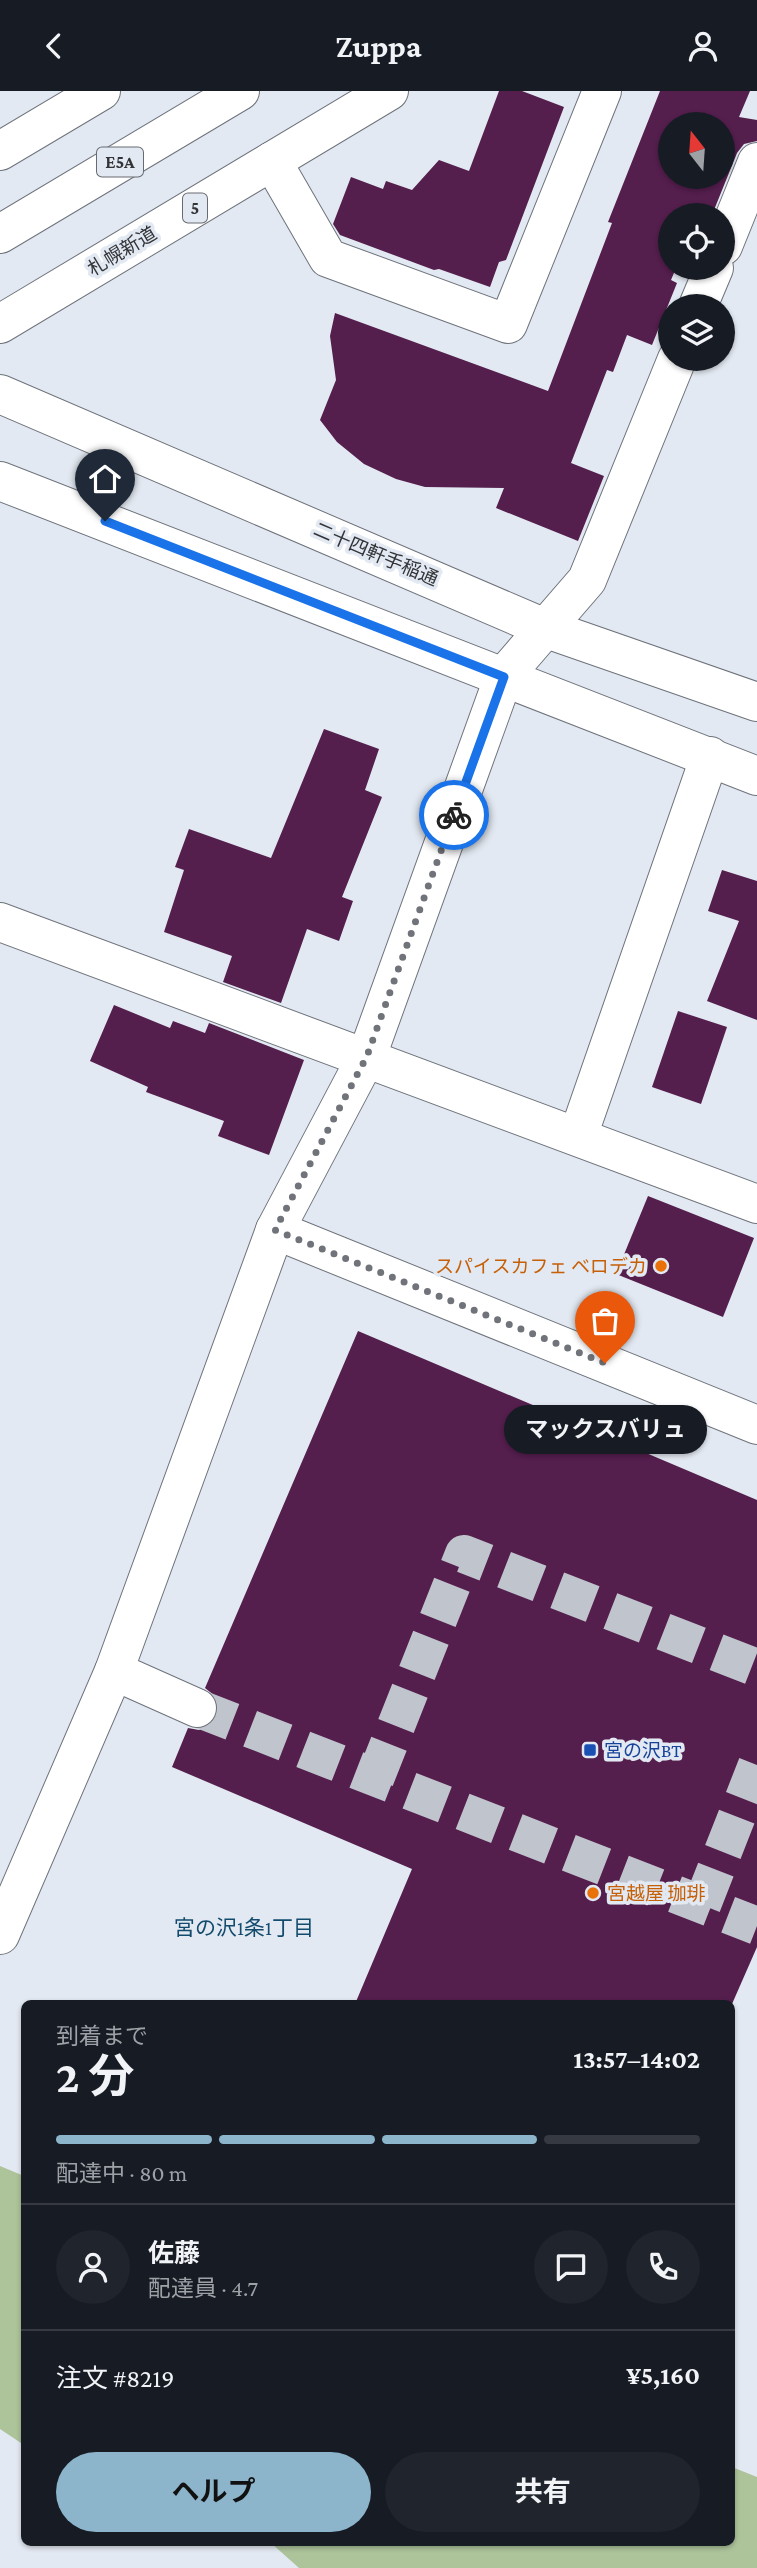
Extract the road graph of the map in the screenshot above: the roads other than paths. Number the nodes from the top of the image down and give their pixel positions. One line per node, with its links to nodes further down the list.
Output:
1 (101, 91): 5 (main road)
2 (240, 91): 9 (main road, E5A)
3 (389, 91): 6 (main road, 札幌新道 / 5)
4 (602, 91): 6 (main road)
5 (0, 151)
6 (272, 161): 10 (main road, 札幌新道 / 5)
7 (757, 162): 8 (main road)
8 (735, 216)
9 (0, 234)
10 (0, 324)
11 (672, 371): 14 (main road)
12 (0, 394): 14 (main road, 二十四軒手稲通)
13 (0, 481): 15 (main road)
14 (547, 629): 15 (main road); 16 (main road, 二十四軒手稲通)
15 (504, 677): 17 (main road); 20 (main road)
16 (757, 702)
17 (710, 756): 18 (main road); 21 (main road)
18 (757, 776)
19 (0, 922): 20 (main road)
20 (367, 1056): 21 (main road); 23 (main road)
21 (578, 1136): 22 (main road)
22 (757, 1204)
23 (275, 1230): 24 (main road); 25 (main road)
24 (757, 1425)
25 (114, 1671): 26 (main road); 27 (main road)
26 (197, 1708)
27 (0, 1934)

